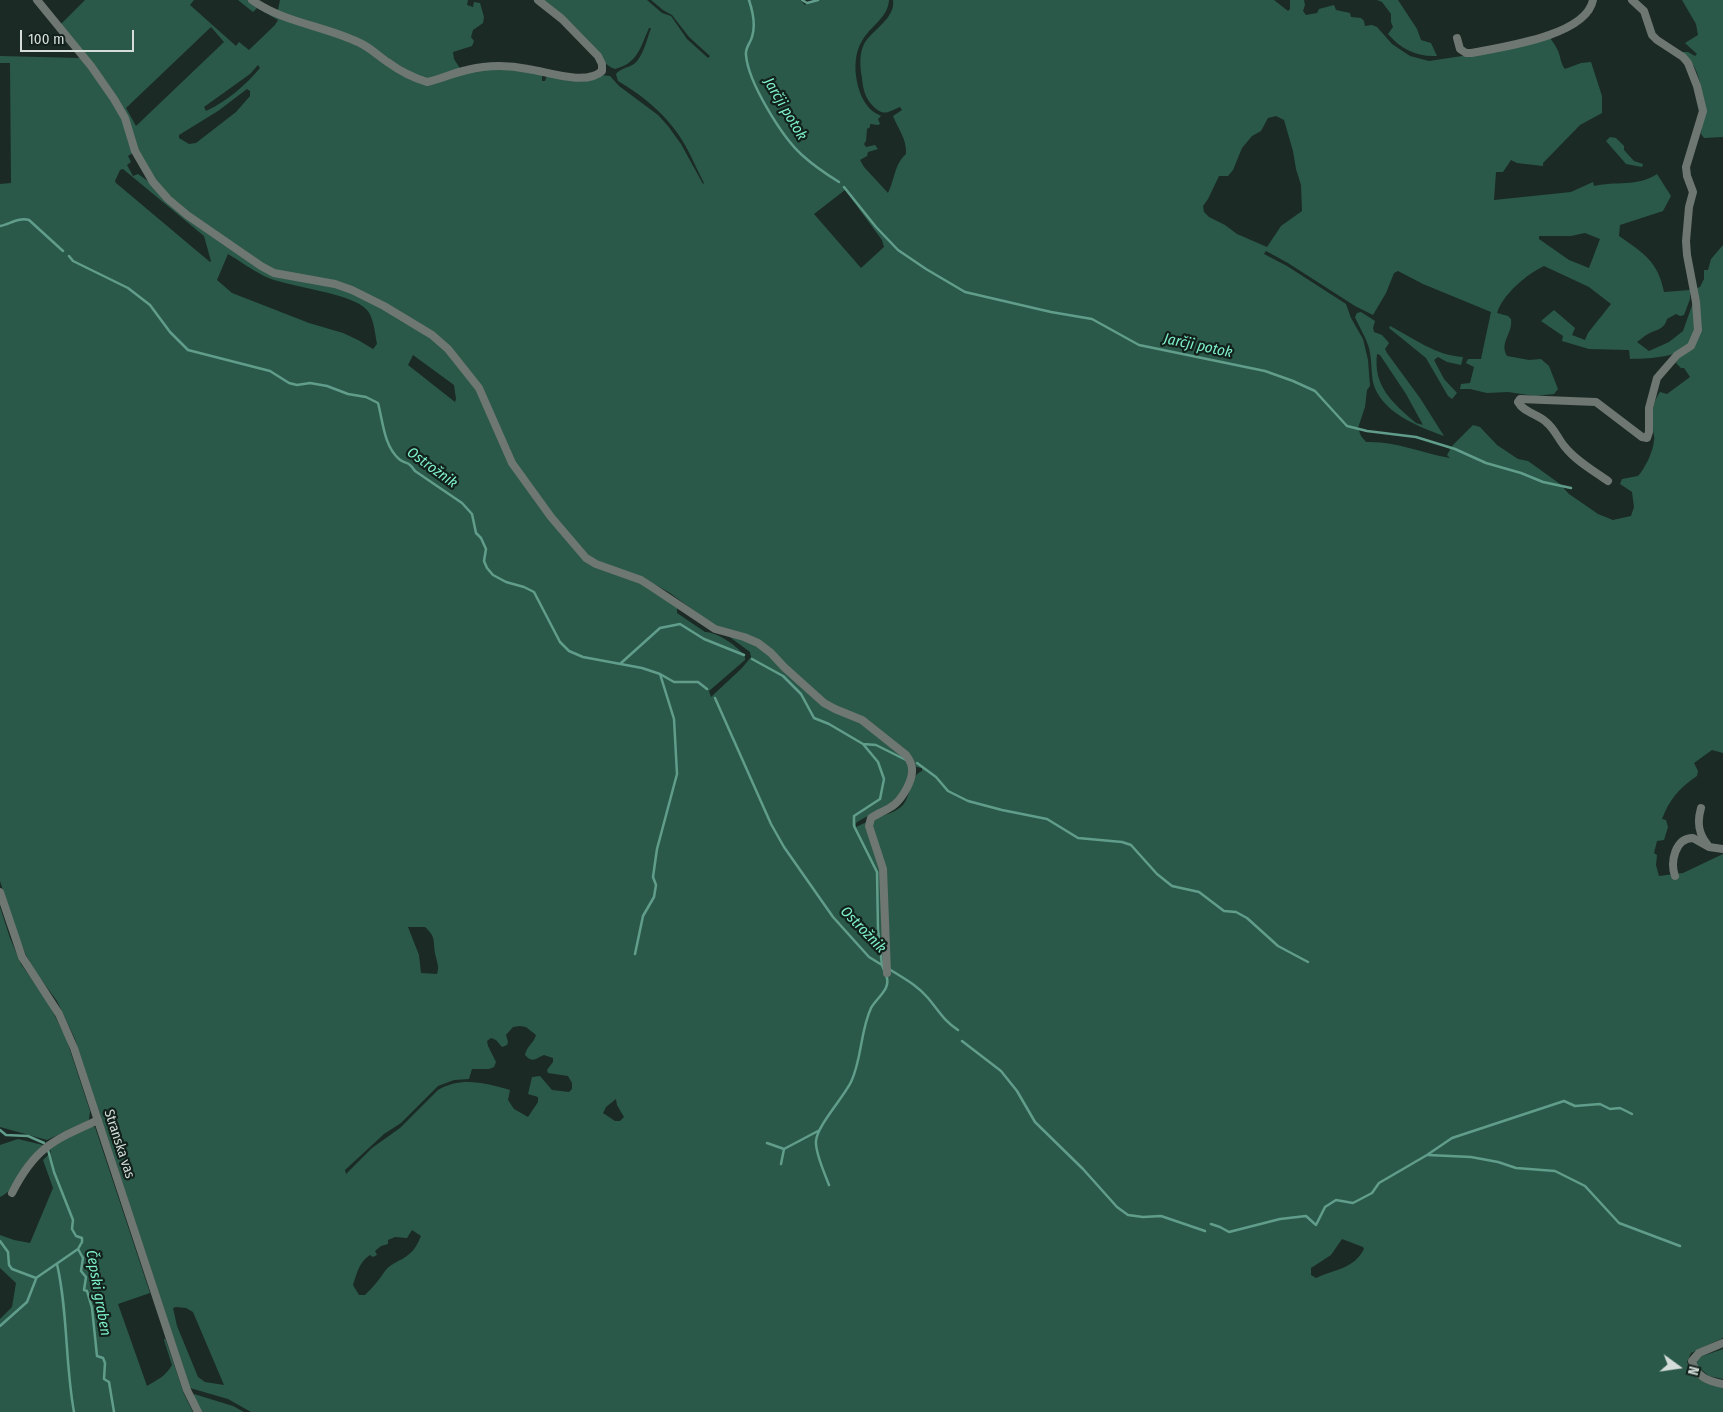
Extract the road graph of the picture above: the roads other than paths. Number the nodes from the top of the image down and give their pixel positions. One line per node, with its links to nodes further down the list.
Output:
1 (37, 0): 13 (street)
2 (252, 0): 3 (street)
3 (538, 0)
4 (1593, 0): 6 (street)
5 (1632, 0): 7 (street)
6 (1457, 38)
7 (1608, 481)
8 (1701, 808): 9 (street)
9 (1710, 848): 10 (street); 11 (street)
10 (1723, 849)
11 (1675, 876)
12 (0, 892): 14 (street, Stranska vas)
13 (887, 973)
14 (98, 1120): 15 (street); 18 (street, Stranska vas)
15 (12, 1193)
16 (1723, 1343): 17 (street)
17 (1723, 1384)
18 (198, 1412)

